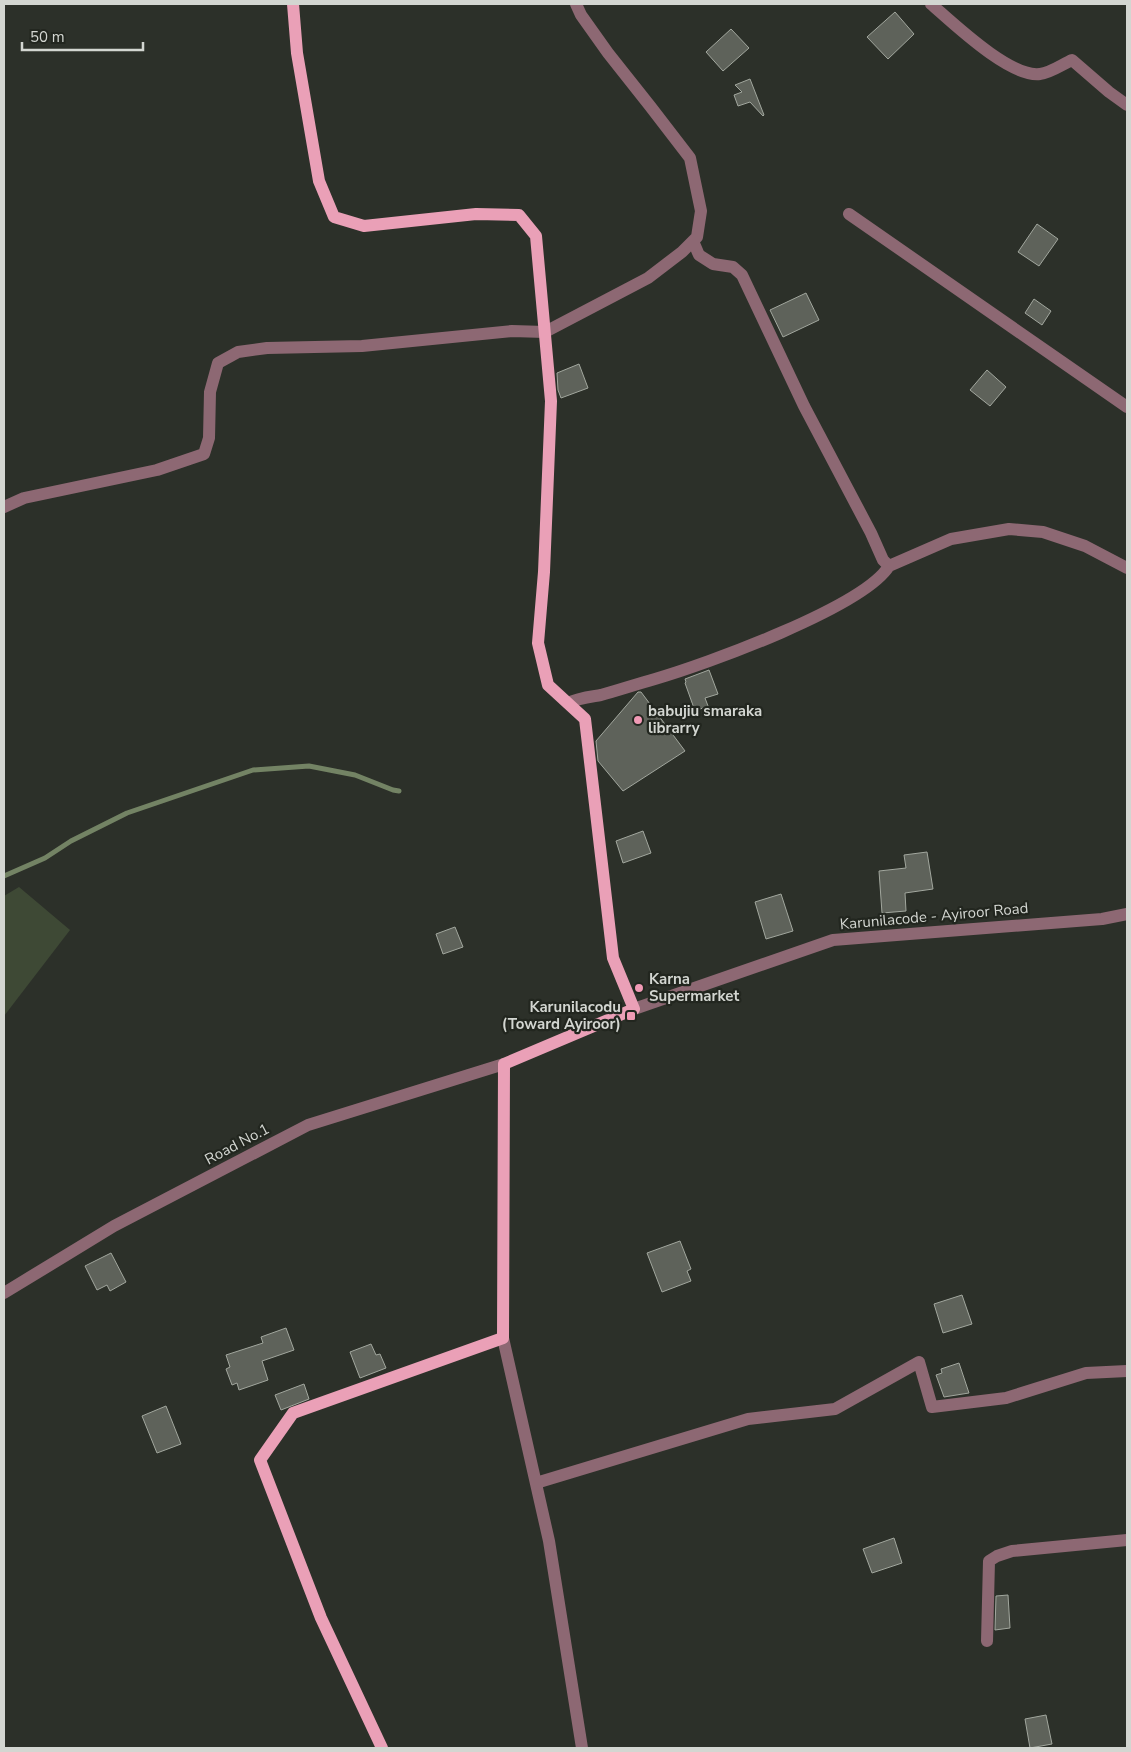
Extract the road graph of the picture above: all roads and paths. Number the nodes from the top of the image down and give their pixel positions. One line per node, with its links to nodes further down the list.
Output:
1 (293, 4): 7 (main road)
2 (576, 4): 6 (street)
3 (931, 4): 4 (street)
4 (1127, 105)
5 (849, 214): 8 (street)
6 (693, 241): 7 (street); 10 (street)
7 (545, 332): 9 (street); 12 (main road)
8 (1127, 407)
9 (4, 507)
10 (889, 566): 11 (street); 12 (street)
11 (1127, 568)
12 (568, 703): 14 (main road)
13 (1127, 914): 14 (street, Karunilacode - Ayiroor Road)
14 (634, 1009): 15 (main road)
15 (504, 1064): 16 (street, Road No.1); 17 (main road)
16 (4, 1293)
17 (503, 1338): 19 (street); 22 (main road)
18 (1127, 1371): 19 (street)
19 (536, 1483): 23 (street)
20 (1127, 1540): 21 (street)
21 (987, 1641)
22 (382, 1748)
23 (582, 1748)

